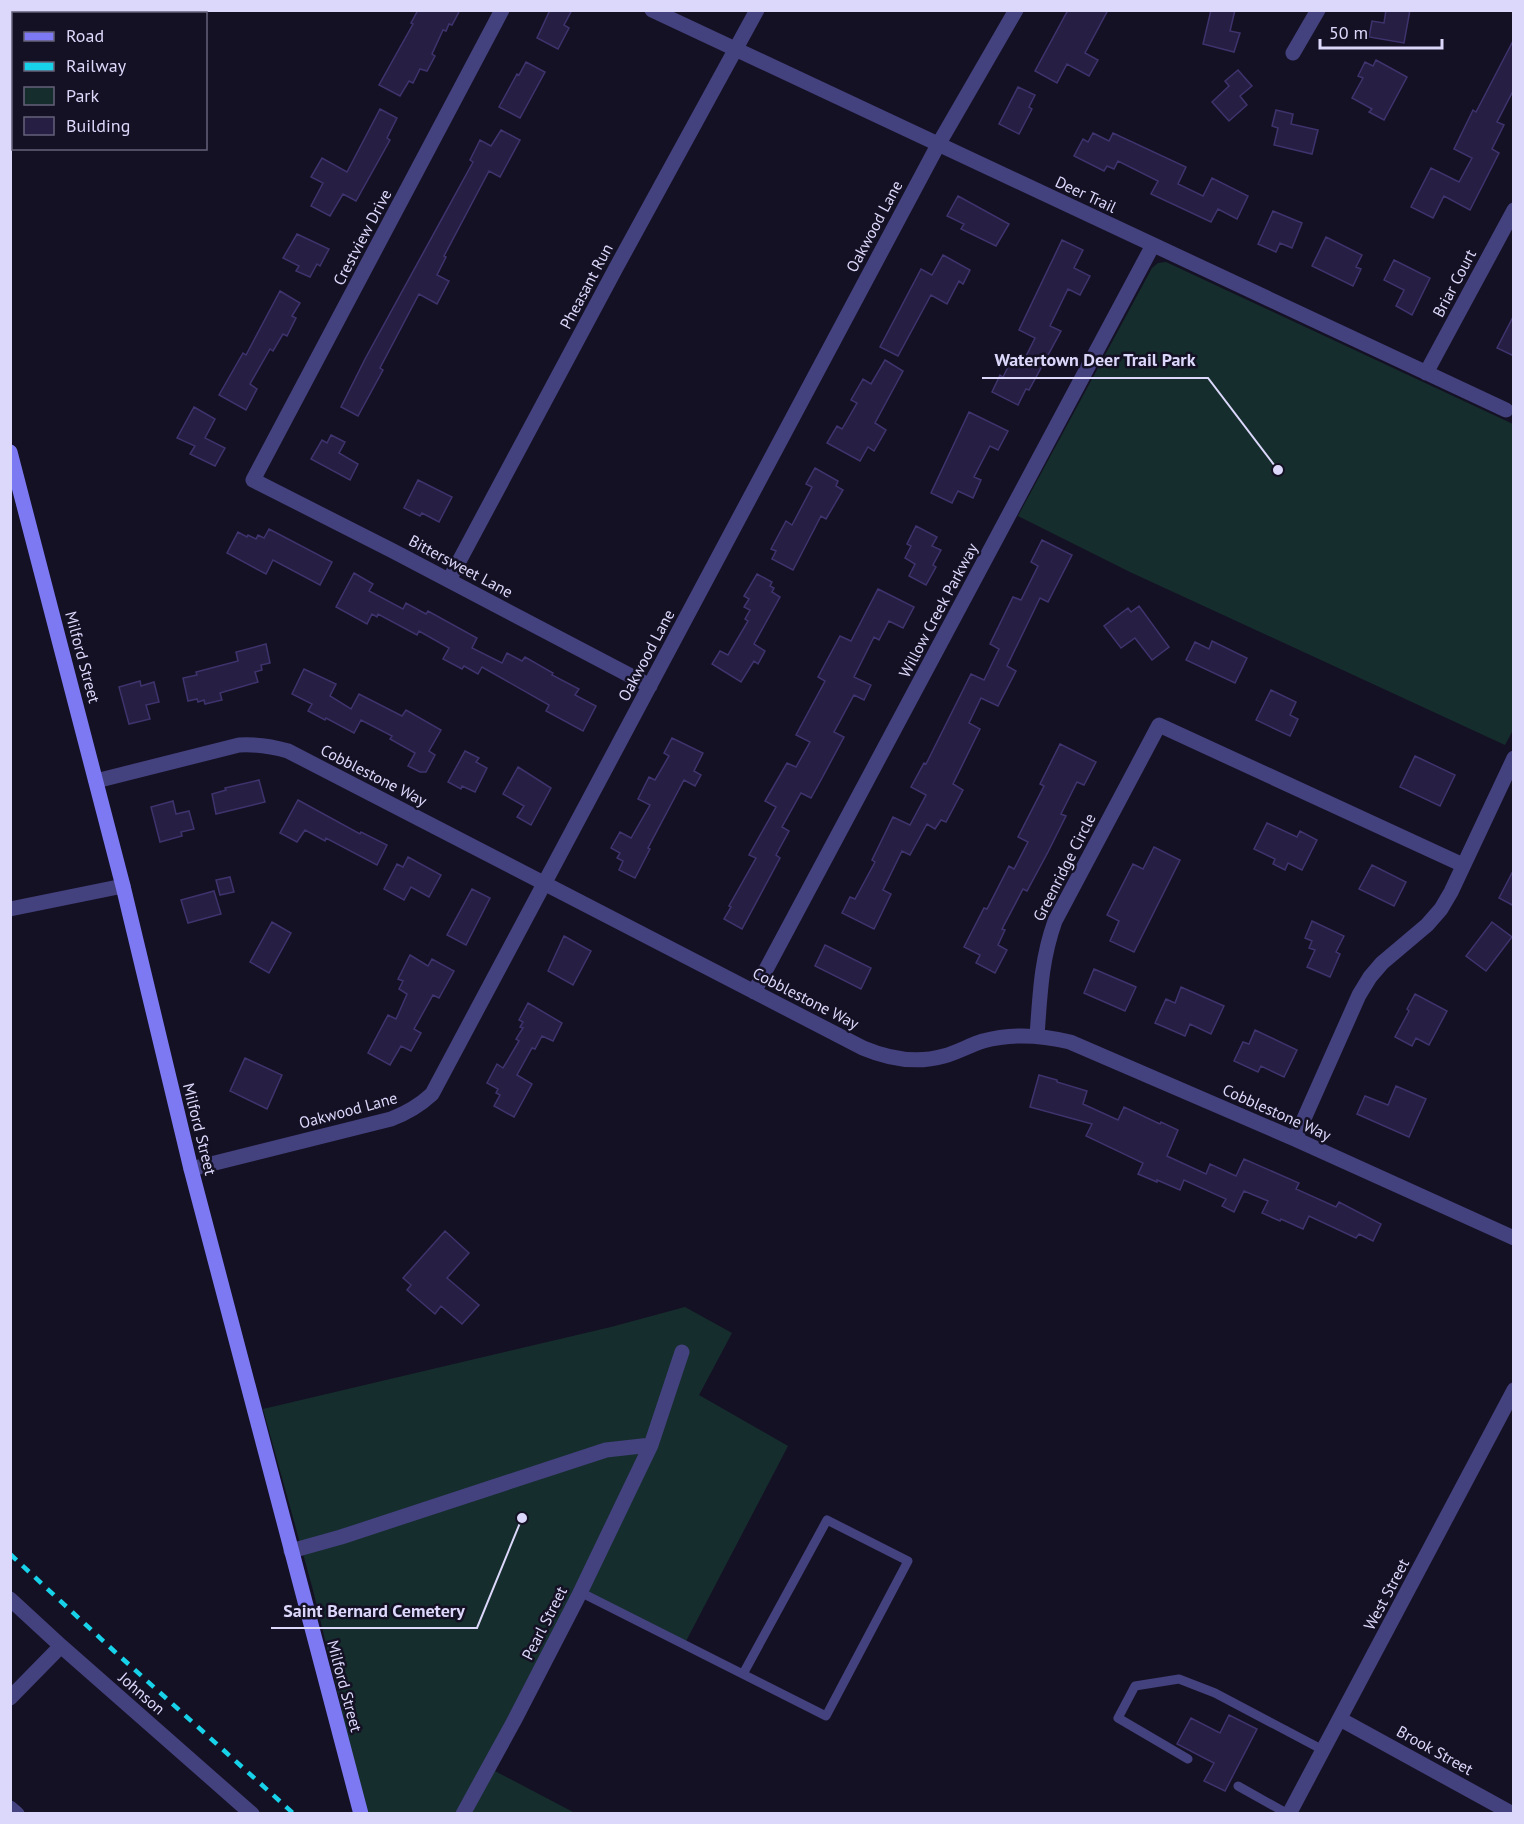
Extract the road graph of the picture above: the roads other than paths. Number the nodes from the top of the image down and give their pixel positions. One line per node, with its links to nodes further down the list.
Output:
1 (502, 10): 14 (street, Crestview Drive)
2 (652, 10): 6 (street, Deer Trail)
3 (757, 10): 6 (street, Pheasant Run)
4 (1016, 10): 8 (street, Oakwood Lane)
5 (1318, 10): 7 (street)
6 (734, 50): 8 (street, Deer Trail); 15 (street, Pheasant Run)
7 (1293, 53)
8 (938, 145): 10 (street, Deer Trail); 16 (street, Oakwood Lane)
9 (1514, 210): 11 (street, Briar Court)
10 (1153, 245): 11 (street, Deer Trail); 23 (street, Willow Creek Parkway)
11 (1426, 373): 12 (street, Deer Trail)
12 (1506, 410)
13 (10, 452): 18 (main road, Milford Street)
14 (253, 480): 15 (street, Bittersweet Lane)
15 (449, 580): 16 (street, Bittersweet Lane)
16 (650, 686): 20 (street, Oakwood Lane)
17 (1514, 758): 19 (street)
18 (96, 781): 20 (street, Cobblestone Way); 21 (main road, Milford Street)
19 (1463, 865): 24 (street, Greenridge Circle); 25 (street)
20 (545, 884): 23 (street, Cobblestone Way); 26 (street, Oakwood Lane)
21 (123, 886): 22 (street); 26 (main road, Milford Street)
22 (10, 909)
23 (754, 992): 24 (street, Cobblestone Way)
24 (1037, 1035): 25 (street, Cobblestone Way)
25 (1295, 1139): 27 (street, Cobblestone Way)
26 (191, 1169): 31 (main road, Milford Street)
27 (1514, 1238)
28 (682, 1352): 30 (street, Pearl Street)
29 (1514, 1390): 37 (street, West Street)
30 (651, 1445): 31 (street); 32 (street, Pearl Street)
31 (291, 1551): 44 (main road, Milford Street)
32 (580, 1592): 35 (lane); 45 (street, Pearl Street)
33 (10, 1599): 34 (street, Johnson)
34 (61, 1646): 36 (street); 42 (street, Johnson)
35 (743, 1674): 35 (lane)
36 (10, 1698)
37 (1340, 1719): 38 (street, West Street); 47 (street, Brook Street)
38 (1323, 1750): 39 (lane); 46 (street, West Street)
39 (1188, 1759)
40 (1238, 1786): 46 (lane)
41 (10, 1808): 43 (street)
42 (252, 1813)
43 (17, 1814)
44 (361, 1814)
45 (463, 1814)
46 (1288, 1814)
47 (1513, 1814)

